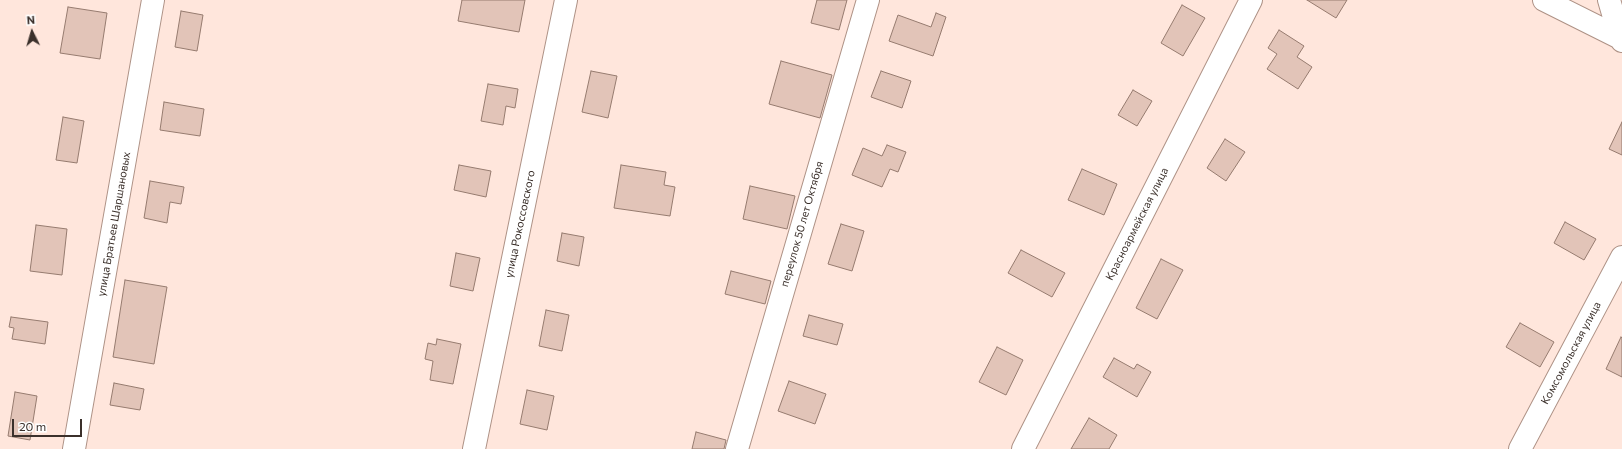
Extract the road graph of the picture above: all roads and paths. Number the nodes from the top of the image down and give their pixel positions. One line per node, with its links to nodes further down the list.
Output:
1 (153, 0): 9 (street, улица Братьев Шаршановых)
2 (566, 0): 10 (street, улица Рокоссовского)
3 (868, 0): 11 (street, переулок 50 лет Октября)
4 (1252, 0): 12 (street, Красноармейская улица)
5 (1544, 0): 7 (street)
6 (1609, 0): 7 (street)
7 (1621, 39)
8 (1622, 257): 13 (street, Комсомольская улица)
9 (74, 449)
10 (474, 449)
11 (737, 449)
12 (1023, 449)
13 (1520, 449)

